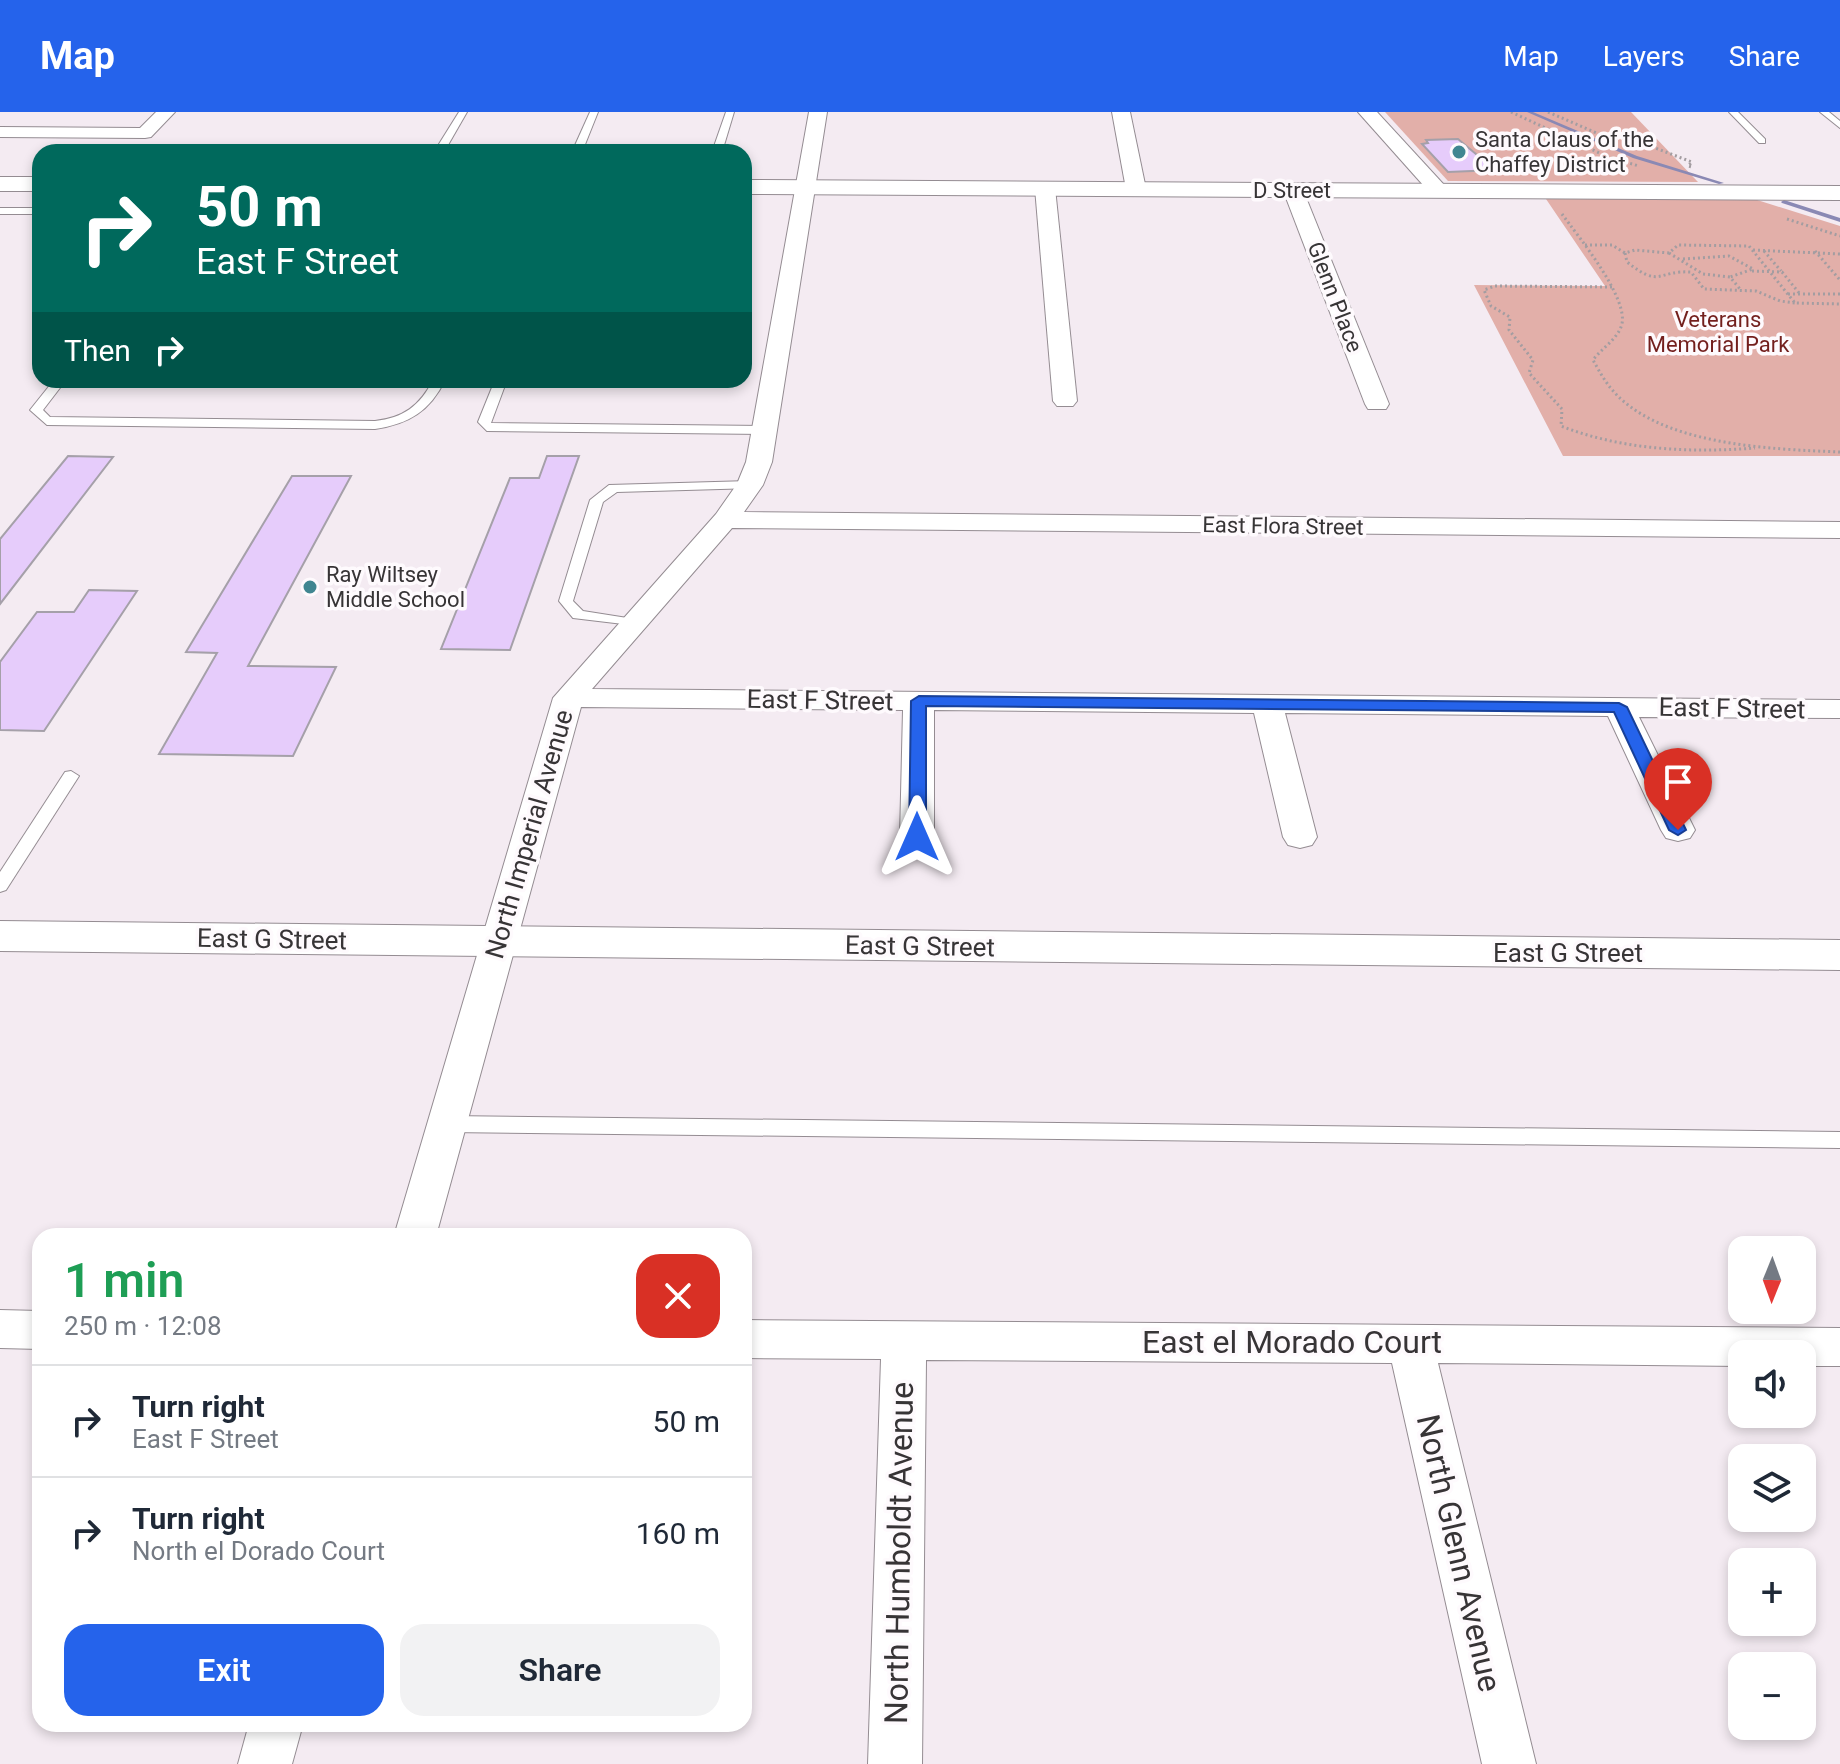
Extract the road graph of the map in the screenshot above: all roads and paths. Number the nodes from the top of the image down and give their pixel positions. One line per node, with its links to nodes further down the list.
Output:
1 (166, 112): 13 (street)
2 (463, 112): 15 (lane)
3 (594, 112): 16 (lane)
4 (730, 112): 17 (lane)
5 (818, 112): 23 (street, North Imperial Avenue)
6 (1121, 112): 25 (street)
7 (1367, 112): 27 (street)
8 (1511, 112): 18 (path)
9 (1548, 112): 19 (path)
10 (1733, 112): 14 (lane)
11 (1824, 112): 12 (lane)
12 (1840, 125)
13 (0, 132)
14 (1762, 141)
15 (444, 144)
16 (580, 144)
17 (720, 144)
18 (1650, 169)
19 (1701, 170)
20 (0, 184): 21 (street)
21 (32, 184)
22 (752, 187): 23 (street, D Street)
23 (807, 188): 24 (street, D Street); 61 (street, North Imperial Avenue)
24 (1045, 188): 25 (street, D Street); 59 (street)
25 (1136, 189): 26 (street, D Street)
26 (1293, 190): 27 (street, D Street); 60 (street, Glenn Place)
27 (1439, 191): 28 (street, D Street)
28 (1840, 193)
29 (0, 201): 30 (lane)
30 (32, 201)
31 (0, 211): 32 (lane)
32 (32, 211)
33 (1560, 211): 34 (path)
34 (1584, 245): 38 (path); 49 (path)
35 (1752, 250): 36 (path); 39 (path); 44 (path)
36 (1763, 250): 37 (path); 46 (path)
37 (1815, 251): 40 (path); 48 (path)
38 (1625, 253): 39 (path); 45 (path)
39 (1669, 253): 41 (path)
40 (1840, 254)
41 (1683, 259): 42 (path); 43 (path)
42 (1700, 271): 45 (path); 47 (path)
43 (1752, 271): 44 (path); 47 (path)
44 (1769, 271): 46 (path); 51 (path)
45 (1691, 272): 50 (path)
46 (1782, 272): 52 (path)
47 (1730, 277): 50 (path)
48 (1840, 280)
49 (1612, 287): 62 (path); 62 (path)
50 (1741, 289): 54 (path)
51 (1787, 294): 52 (path); 54 (path)
52 (1800, 294): 53 (path)
53 (1840, 294)
54 (1795, 303): 55 (path)
55 (1840, 304)
56 (54, 388): 57 (lane)
57 (436, 388)
58 (498, 388): 61 (lane)
59 (1065, 401)
60 (1377, 404)
61 (765, 430): 64 (street, North Imperial Avenue)
62 (1755, 448): 63 (path)
63 (1840, 452)
64 (750, 485): 65 (street, North Imperial Avenue); 67 (lane)
65 (725, 520): 66 (street, East Flora Street); 67 (street, North Imperial Avenue)
66 (1840, 530)
67 (635, 623): 68 (street, North Imperial Avenue)
68 (568, 698): 69 (street, East F Street); 79 (street, North Imperial Avenue)
69 (919, 701): 70 (street, East F Street); 75 (street)
70 (1267, 704): 71 (street, East F Street); 76 (street)
71 (1619, 707): 72 (street, East F Street); 74 (street)
72 (1840, 709)
73 (71, 776): 77 (lane)
74 (1678, 830)
75 (917, 837)
76 (1300, 837)
77 (0, 886)
78 (0, 936): 79 (street, East G Street)
79 (498, 941): 80 (street, East G Street); 81 (street, North Imperial Avenue)
80 (1840, 955)
81 (447, 1124): 82 (lane); 83 (street, North Imperial Avenue)
82 (1840, 1140)
83 (417, 1228)
84 (0, 1329): 85 (street)
85 (32, 1330)
86 (752, 1339): 87 (street, East el Morado Court)
87 (904, 1342): 88 (street, East el Morado Court); 92 (street, North Humboldt Avenue)
88 (1410, 1342): 89 (street, East el Morado Court); 93 (street, North Glenn Avenue)
89 (1840, 1347)
90 (274, 1732): 91 (street)
91 (265, 1764)
92 (895, 1764)
93 (1509, 1764)

